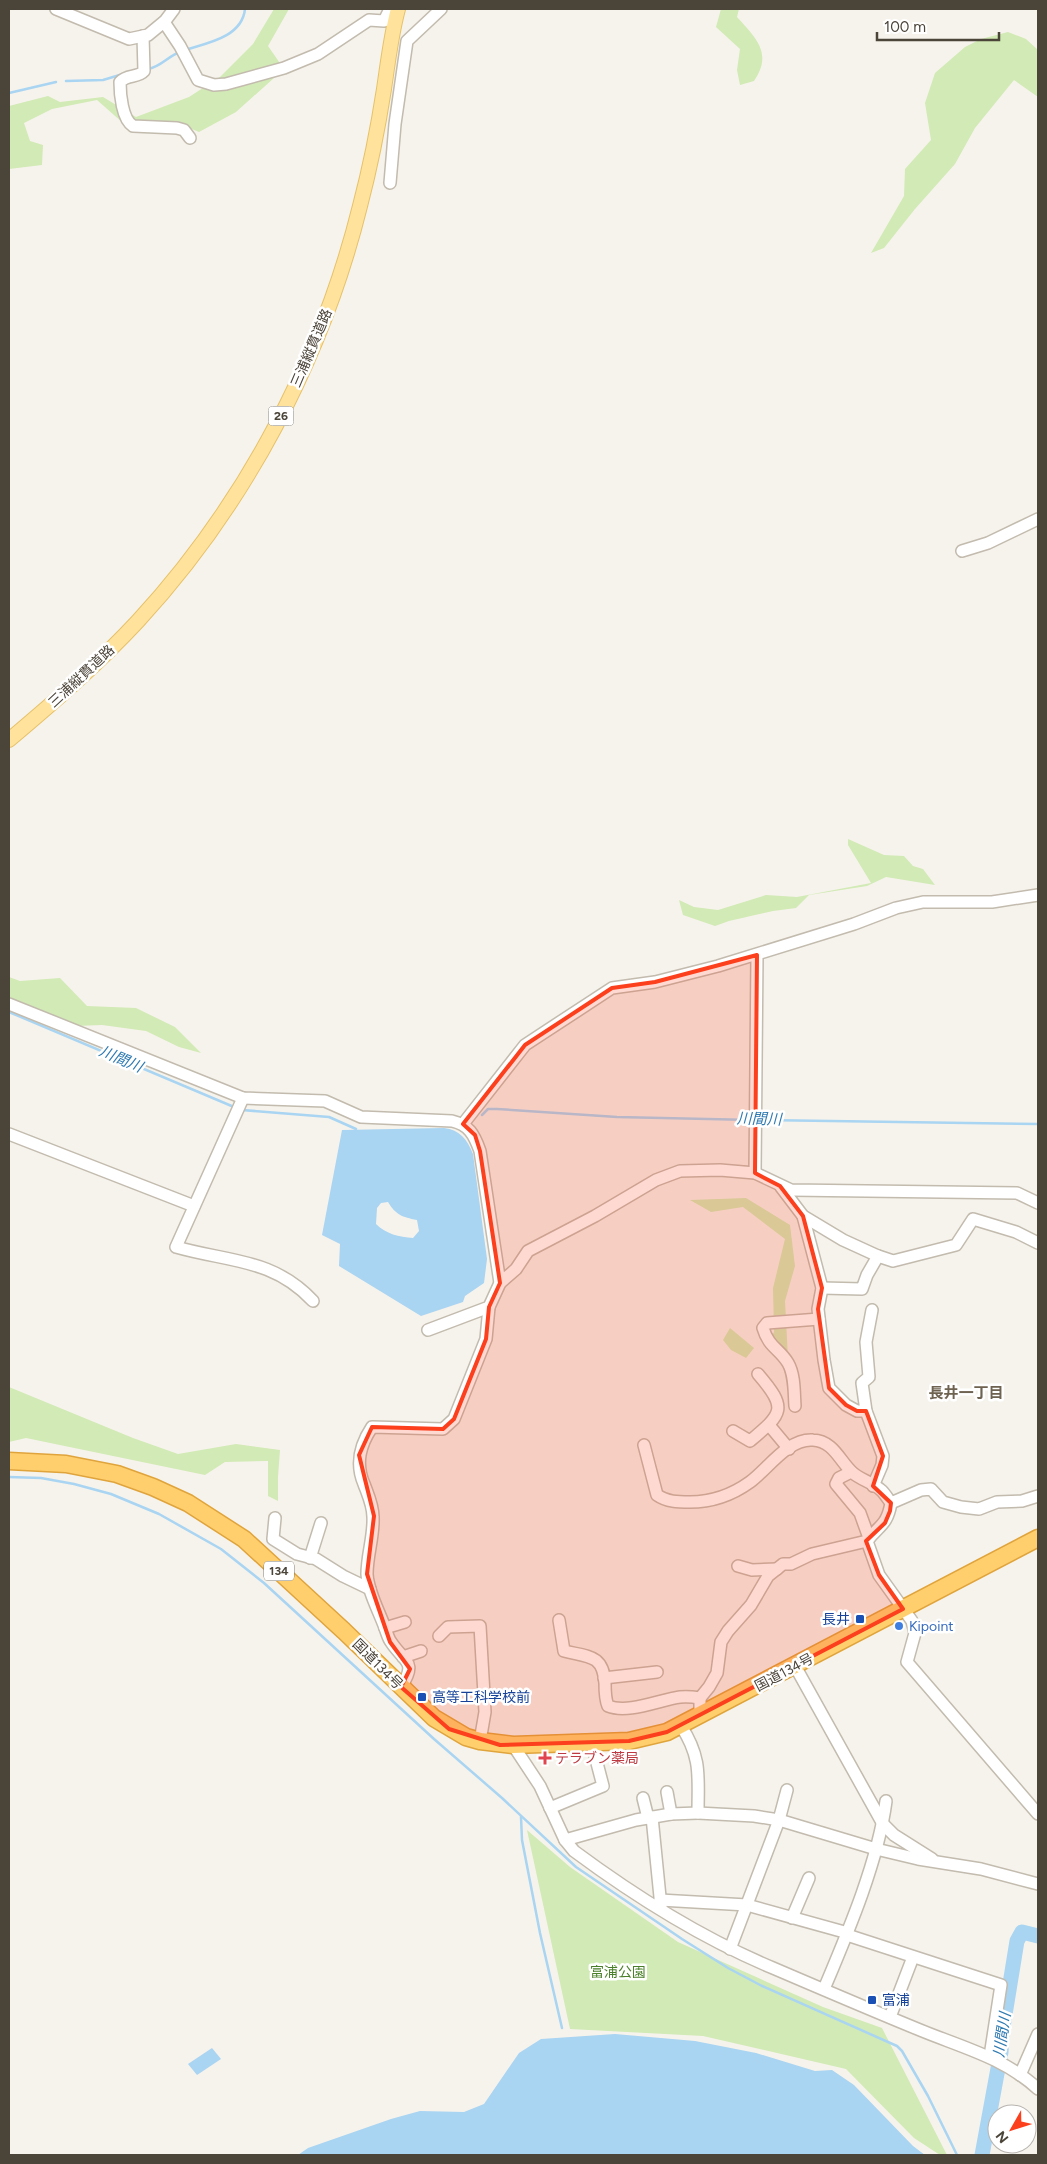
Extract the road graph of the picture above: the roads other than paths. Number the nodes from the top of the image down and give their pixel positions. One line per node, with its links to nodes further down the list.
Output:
1 (56, 9): 8 (street)
2 (174, 9): 7 (street)
3 (390, 9): 6 (street)
4 (398, 9): 13 (main road, 三浦縦貫道路 / 26)
5 (441, 9): 10 (street)
6 (372, 14): 7 (street)
7 (164, 22): 8 (street)
8 (143, 36): 9 (street)
9 (190, 138)
10 (390, 183)
11 (1038, 519): 12 (street)
12 (962, 551)
13 (9, 740)
14 (1038, 895): 15 (street)
15 (757, 955): 18 (street); 20 (street)
16 (9, 1004): 17 (street)
17 (243, 1098): 18 (street); 23 (street)
18 (463, 1124): 27 (street)
19 (9, 1134): 23 (street)
20 (755, 1172): 21 (street); 27 (street)
21 (780, 1186): 22 (street); 24 (street)
22 (1038, 1203)
23 (194, 1206): 29 (street)
24 (803, 1216): 26 (street); 28 (street)
25 (1038, 1244): 26 (street)
26 (878, 1256): 28 (street)
27 (500, 1283): 30 (street)
28 (822, 1288): 32 (street)
29 (312, 1301)
30 (489, 1307): 33 (street); 53 (street)
31 (872, 1310): 36 (street)
32 (819, 1319): 35 (street); 36 (street)
33 (428, 1330)
34 (758, 1374): 37 (street)
35 (795, 1406)
36 (866, 1410): 43 (street)
37 (769, 1425): 38 (street); 40 (street)
38 (734, 1431)
39 (644, 1445): 40 (street)
40 (789, 1448): 42 (street)
41 (9, 1461): 64 (highway, 国道134号 / 134)
42 (851, 1472): 43 (street); 49 (street)
43 (873, 1486): 45 (street)
44 (1038, 1496): 45 (street)
45 (891, 1503): 49 (street)
46 (275, 1518): 50 (street)
47 (321, 1523): 50 (street)
48 (1038, 1538): 54 (highway, 国道134号 / 134)
49 (868, 1540): 52 (street); 54 (street)
50 (310, 1558): 53 (street)
51 (738, 1566): 52 (street)
52 (777, 1569): 65 (street)
53 (370, 1589): 57 (street)
54 (903, 1609): 61 (highway, 国道134号 / 134); 78 (street)
55 (559, 1620): 63 (street)
56 (405, 1622): 57 (street)
57 (385, 1628): 60 (street)
58 (439, 1636): 68 (street)
59 (422, 1651): 60 (street)
60 (403, 1657): 64 (street)
61 (795, 1666): 66 (highway, 国道134号 / 134); 81 (street)
62 (657, 1672): 63 (street)
63 (604, 1678): 65 (street)
64 (401, 1687): 68 (highway, 国道134号 / 134)
65 (700, 1698): 66 (street)
66 (702, 1715): 67 (highway, 国道134号 / 134)
67 (681, 1726): 69 (highway, 国道134号 / 134); 76 (street)
68 (480, 1741): 70 (highway, 国道134号 / 134)
69 (592, 1744): 70 (highway, 国道134号 / 134); 75 (street)
70 (513, 1746): 75 (street)
71 (787, 1790): 80 (street)
72 (667, 1792): 77 (street)
73 (643, 1798): 79 (street)
74 (886, 1801): 81 (street)
75 (550, 1808): 82 (street)
76 (698, 1813): 77 (street); 80 (street)
77 (671, 1814): 79 (street)
78 (1038, 1814)
79 (650, 1818): 82 (street); 88 (street)
80 (779, 1820): 83 (street); 87 (street)
81 (883, 1824): 83 (street); 84 (street)
82 (566, 1840): 88 (street)
83 (876, 1849): 84 (street); 90 (street)
84 (935, 1862): 86 (street)
85 (809, 1878): 89 (street)
86 (1038, 1884)
87 (746, 1905): 88 (street); 89 (street); 91 (street)
88 (661, 1906): 91 (street)
89 (792, 1918): 90 (street)
90 (848, 1934): 92 (street); 93 (street)
91 (730, 1949): 93 (street)
92 (913, 1957): 94 (street); 96 (street)
93 (824, 1990): 94 (street)
94 (890, 2017): 96 (street)
95 (1038, 2034): 97 (street)
96 (990, 2056): 97 (street)
97 (1020, 2075): 98 (street)
98 (1038, 2089)

